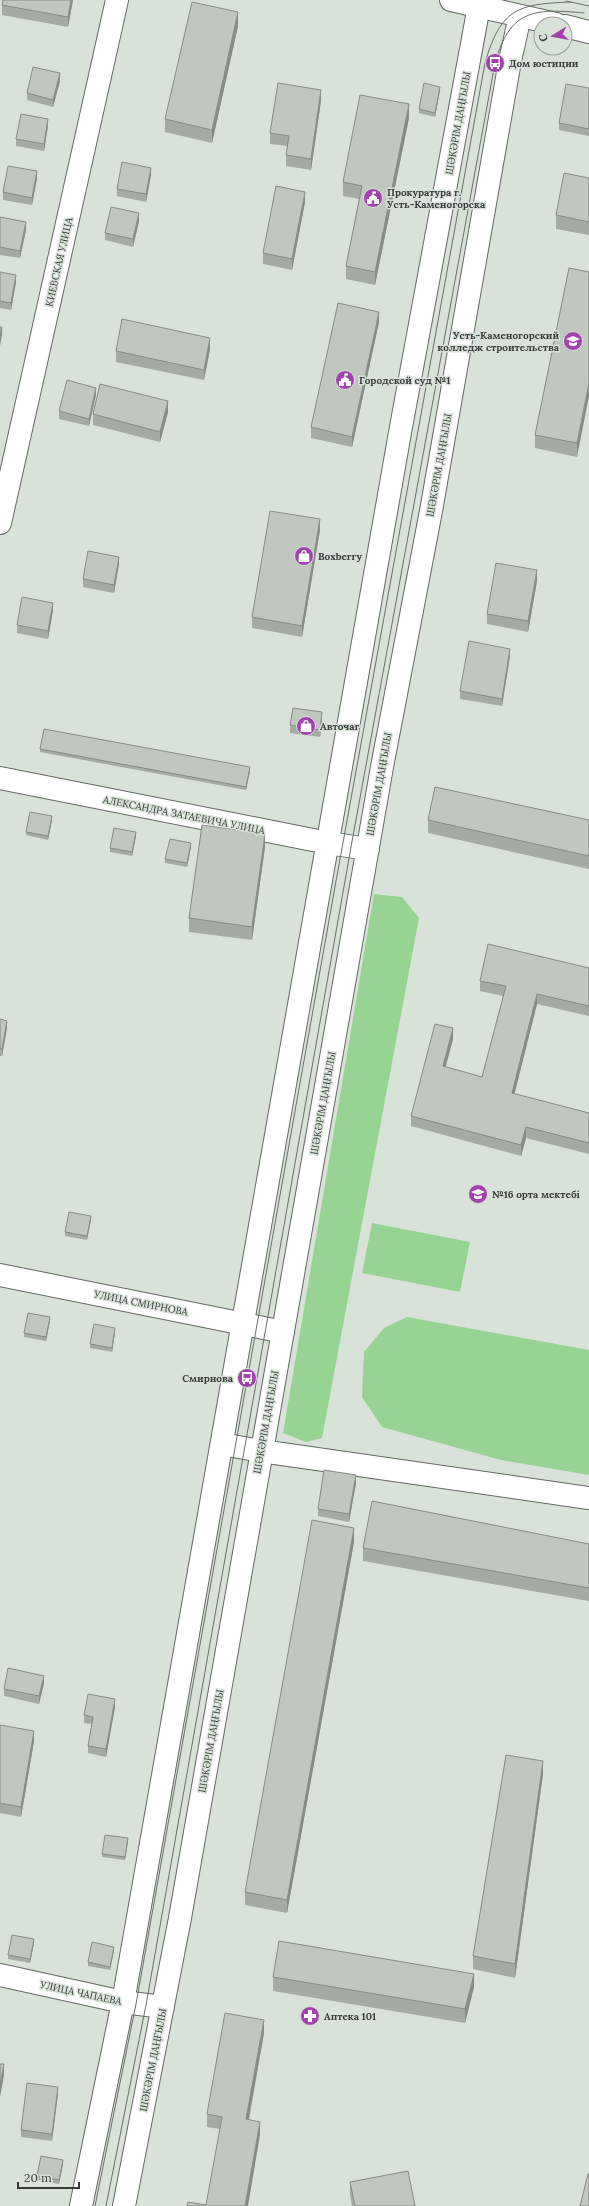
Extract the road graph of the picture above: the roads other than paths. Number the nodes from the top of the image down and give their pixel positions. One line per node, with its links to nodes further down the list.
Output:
1 (117, 0): 8 (main road, КИЕВСКАЯ УЛИЦА)
2 (451, 0): 3 (main road)
3 (480, 3): 4 (main road); 10 (main road, ШӘКӘРІМ ДАҢҒЫЛЫ)
4 (522, 8): 5 (main road); 11 (main road, ШӘКӘРІМ ДАҢҒЫЛЫ)
5 (539, 16)
6 (573, 28): 7 (main road)
7 (589, 32)
8 (0, 523)
9 (0, 778): 10 (main road, АЛЕКСАНДРА ЗАТАЕВИЧА УЛИЦА)
10 (328, 843): 11 (main road, АЛЕКСАНДРА ЗАТАЕВИЧА УЛИЦА); 13 (main road, ШӘКӘРІМ ДАҢҒЫЛЫ)
11 (368, 849): 14 (main road, ШӘКӘРІМ ДАҢҒЫЛЫ)
12 (0, 1275): 13 (main road, УЛИЦА СМИРНОВА)
13 (244, 1324): 14 (main road, УЛИЦА СМИРНОВА); 15 (main road, ШӘКӘРІМ ДАҢҒЫЛЫ)
14 (282, 1332): 16 (main road, ШӘКӘРІМ ДАҢҒЫЛЫ)
15 (222, 1444): 16 (main road); 19 (main road, ШӘКӘРІМ ДАҢҒЫЛЫ)
16 (261, 1451): 17 (main road); 20 (main road, ШӘКӘРІМ ДАҢҒЫЛЫ)
17 (589, 1498)
18 (0, 1975): 19 (main road, УЛИЦА ЧАПАЕВА)
19 (123, 2002): 20 (main road, УЛИЦА ЧАПАЕВА); 21 (main road, ШӘКӘРІМ ДАҢҒЫЛЫ)
20 (163, 2007): 22 (main road, ШӘКӘРІМ ДАҢҒЫЛЫ)
21 (81, 2206)
22 (124, 2206)

